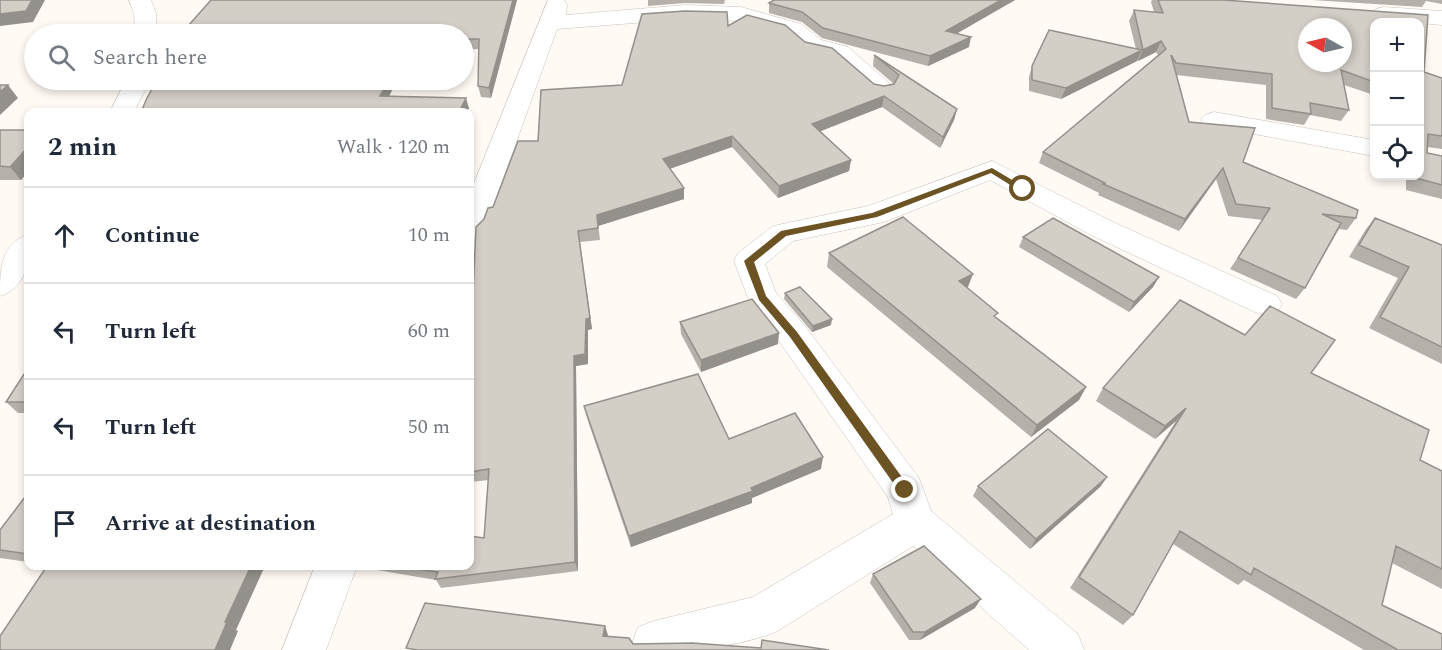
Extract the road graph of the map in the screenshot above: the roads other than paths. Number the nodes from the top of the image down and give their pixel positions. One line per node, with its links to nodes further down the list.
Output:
1 (140, 0): 5 (street)
2 (552, 12): 6 (street); 11 (street)
3 (1359, 12): 4 (street)
4 (1442, 18)
5 (146, 24)
6 (883, 88)
7 (133, 90): 8 (street)
8 (124, 108)
9 (1214, 120): 10 (street)
10 (1370, 147)
11 (474, 218)
12 (24, 251): 13 (street)
13 (0, 285)
14 (1266, 304): 15 (street)
15 (915, 522): 17 (street); 19 (street)
16 (334, 570): 18 (street)
17 (654, 643)
18 (304, 650)
19 (1062, 650)

